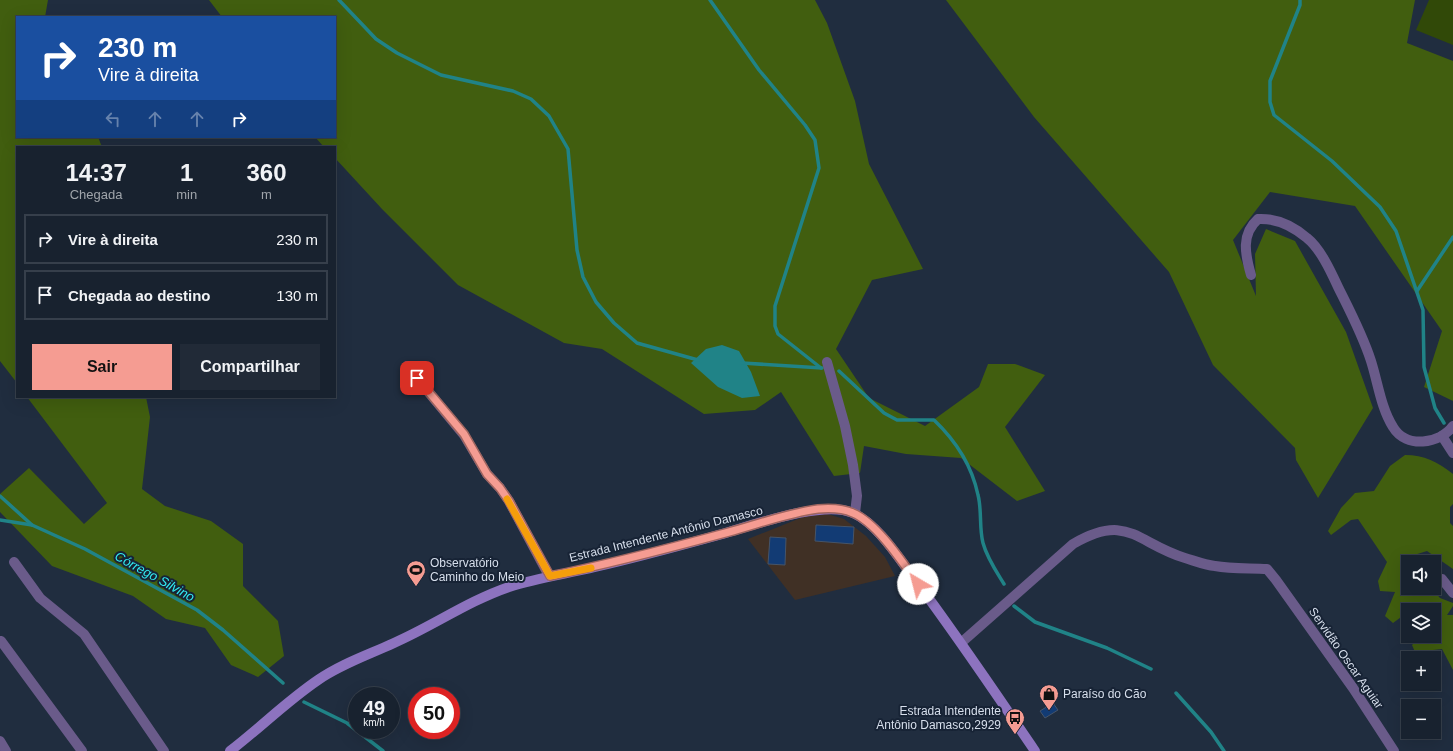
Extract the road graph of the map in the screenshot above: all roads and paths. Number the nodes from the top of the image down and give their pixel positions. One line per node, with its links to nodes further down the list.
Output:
1 (1250, 275): 5 (street)
2 (827, 362): 7 (street)
3 (407, 366): 9 (street)
4 (1453, 426): 5 (street)
5 (1442, 436): 6 (street)
6 (1453, 453)
7 (854, 513): 9 (main road, Estrada Intendente Antônio Damasco); 13 (main road, Estrada Intendente Antônio Damasco)
8 (14, 562): 17 (street)
9 (550, 576): 18 (main road, Estrada Intendente Antônio Damasco)
10 (1442, 579): 11 (street)
11 (1453, 592)
12 (1, 641): 16 (street)
13 (962, 642): 19 (main road, Estrada Intendente Antônio Damasco); 20 (street, Servidão Oscar Aguiar)
14 (0, 741): 15 (street)
15 (6, 751)
16 (82, 751)
17 (164, 751)
18 (230, 751)
19 (1035, 751)
20 (1394, 751)

